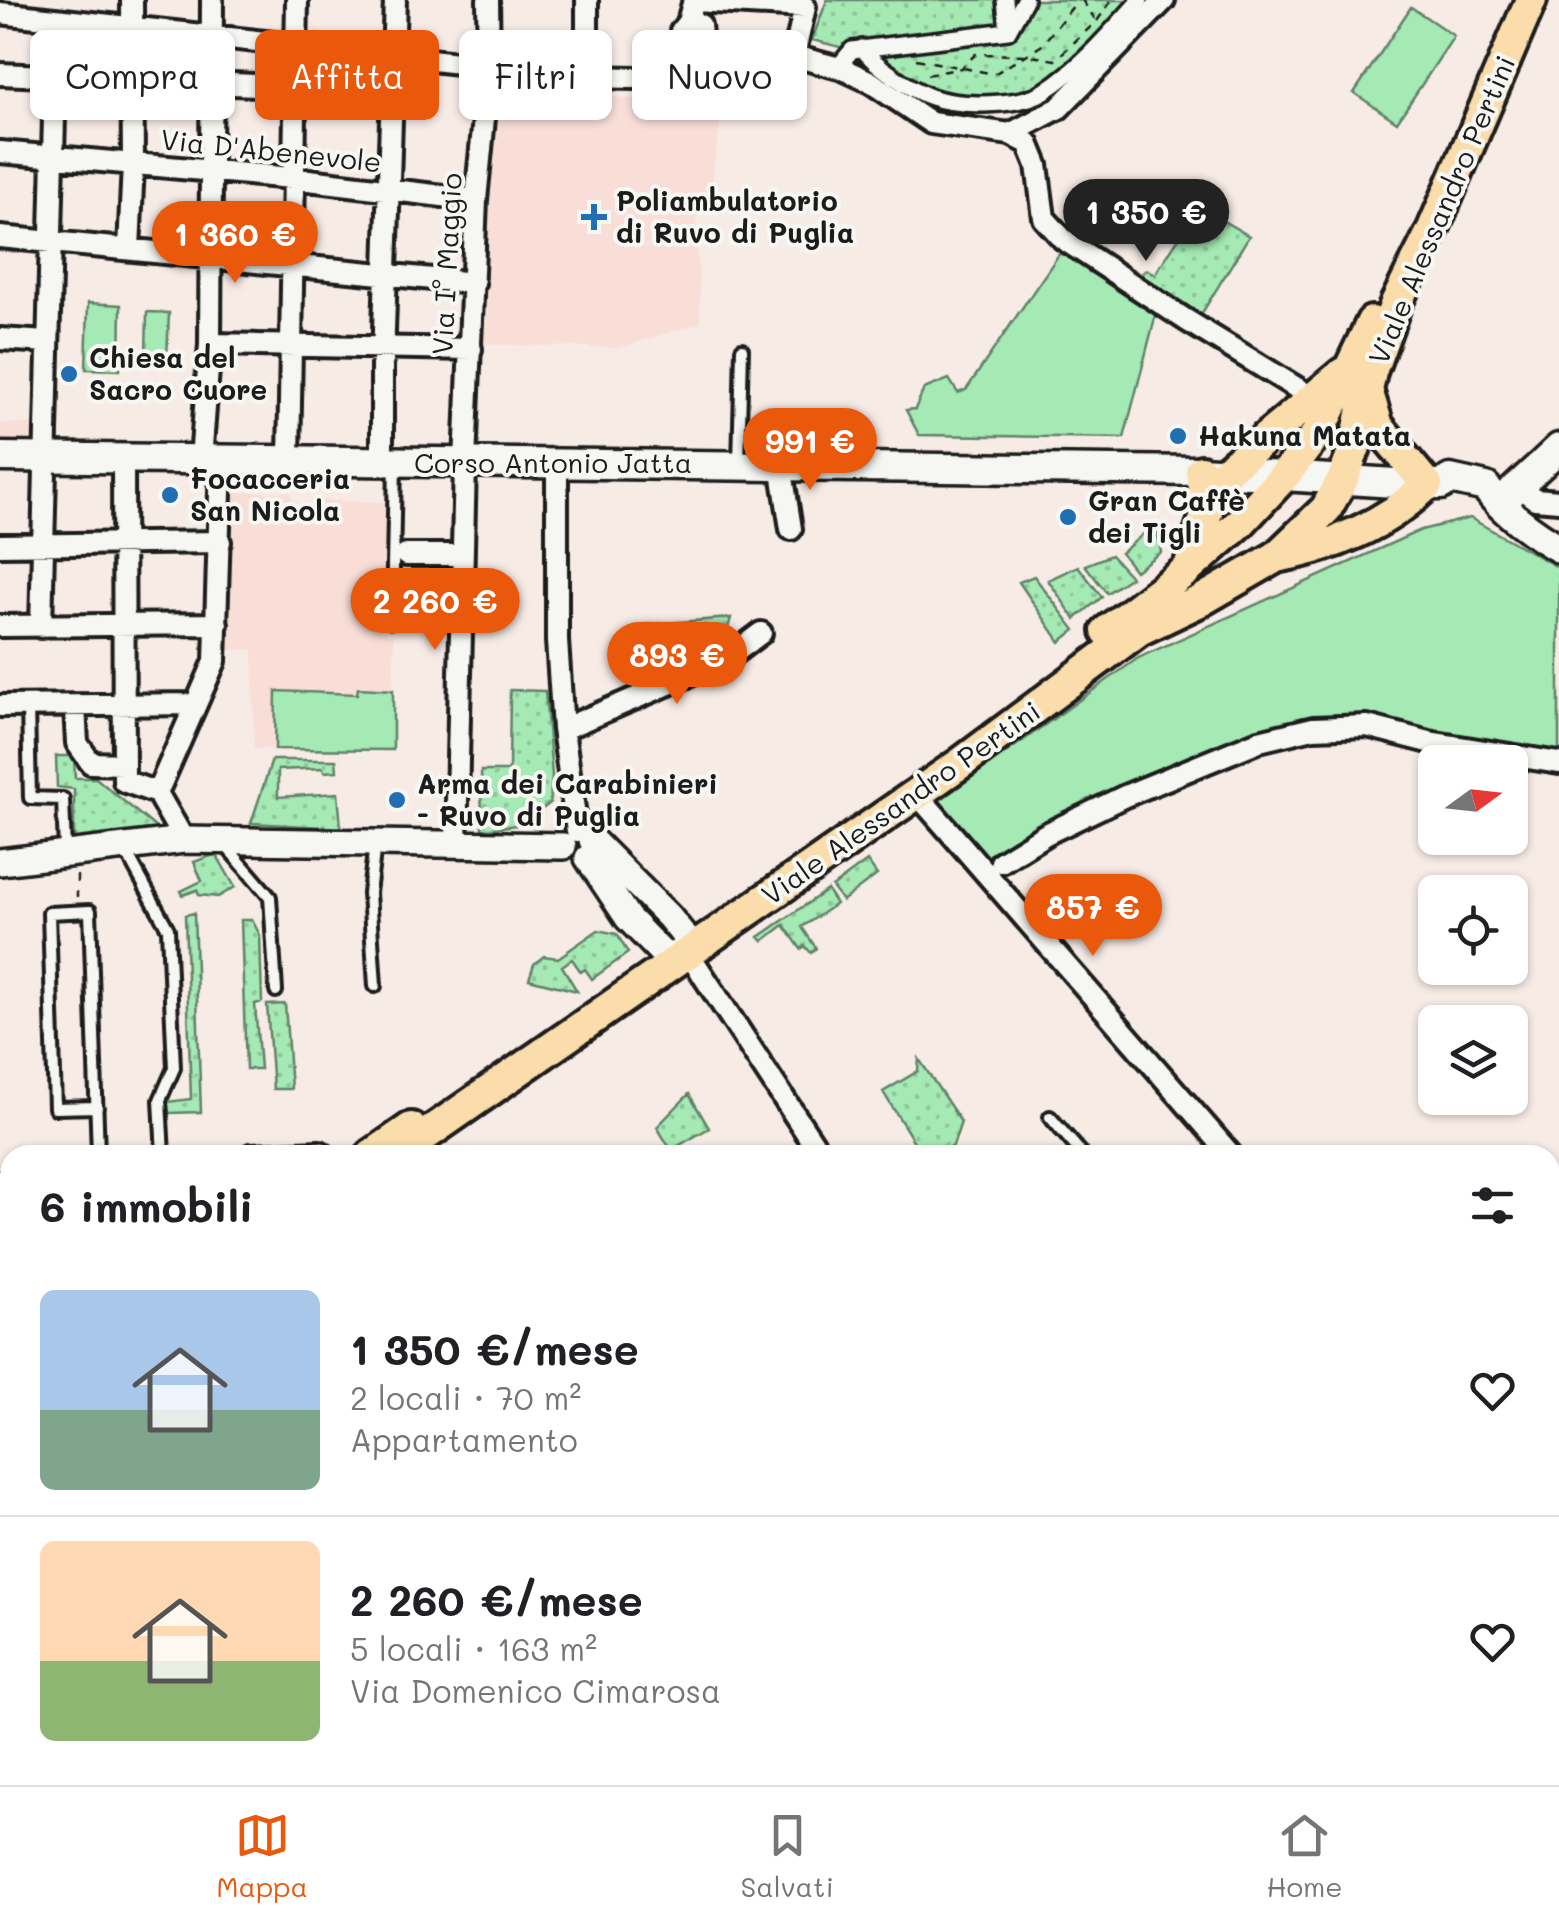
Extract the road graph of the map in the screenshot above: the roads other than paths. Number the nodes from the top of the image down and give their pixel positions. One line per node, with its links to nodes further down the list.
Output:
1 (132, 0): 16 (street)
2 (212, 0): 18 (street)
3 (297, 0): 19 (street)
4 (395, 0): 20 (street)
5 (488, 0): 21 (street, Via I° Maggio)
6 (586, 0): 22 (street)
7 (1005, 0): 24 (street)
8 (1026, 0): 24 (street)
9 (1140, 0): 25 (street)
10 (1164, 0): 36 (street)
11 (1517, 0): 58 (main road, Viale Alessandro Pertini)
12 (1531, 0): 58 (main road, Viale Alessandro Pertini)
13 (692, 8): 23 (street)
14 (58, 10): 15 (street); 16 (street)
15 (0, 13)
16 (131, 28): 17 (street)
17 (151, 30)
18 (212, 30)
19 (295, 30)
20 (394, 30)
21 (488, 30)
22 (587, 30)
23 (800, 30)
24 (1008, 31): 25 (street)
25 (862, 48): 27 (street)
26 (807, 60): 27 (street)
27 (837, 68): 36 (street)
28 (0, 74): 29 (street)
29 (30, 76)
30 (53, 120): 38 (street)
31 (134, 120): 39 (street)
32 (210, 120): 40 (street)
33 (293, 120): 41 (street)
34 (390, 120): 42 (street)
35 (484, 120): 43 (street, Via I° Maggio)
36 (1010, 134): 59 (street)
37 (0, 152): 38 (street, Via D'Abenevole)
38 (52, 158): 39 (street, Via D'Abenevole); 45 (street)
39 (133, 164): 40 (street, Via D'Abenevole); 46 (street)
40 (209, 172): 41 (street, Via D'Abenevole); 47 (street)
41 (292, 178): 42 (street, Via D'Abenevole); 48 (street)
42 (389, 190): 43 (street, Via D'Abenevole); 49 (street)
43 (476, 200): 50 (street, Via I° Maggio)
44 (0, 237): 45 (street)
45 (50, 242): 46 (street); 52 (street)
46 (128, 248): 47 (street)
47 (211, 258): 48 (street); 53 (street)
48 (292, 266): 49 (street); 54 (street)
49 (386, 276): 50 (street); 57 (street)
50 (474, 284): 56 (street, Via I° Maggio)
51 (0, 339): 52 (street)
52 (47, 342): 62 (street)
53 (210, 344): 54 (street); 63 (street)
54 (292, 347): 57 (street); 65 (street)
55 (742, 348): 70 (lane)
56 (471, 349): 57 (street); 67 (street, Via I° Maggio)
57 (383, 358): 66 (street)
58 (1358, 379): 59 (main road, Viale Alessandro Pertini); 72 (main road, Viale Alessandro Pertini); 73 (main road, Viale Alessandro Pertini); 74 (main road)
59 (1313, 398): 71 (main road, Viale Alessandro Pertini)
60 (1559, 448): 75 (main road)
61 (0, 457): 62 (main road, Corso Antonio Jatta)
62 (44, 458): 64 (main road, Corso Antonio Jatta); 79 (street)
63 (211, 459): 64 (main road, Corso Antonio Jatta); 65 (main road, Corso Antonio Jatta); 78 (street)
64 (124, 460): 80 (street)
65 (288, 460): 66 (main road, Corso Antonio Jatta)
66 (388, 462): 67 (main road, Corso Antonio Jatta); 87 (lane)
67 (465, 463): 69 (main road, Corso Antonio Jatta); 84 (street, Via I° Maggio)
68 (781, 464): 70 (main road, Corso Antonio Jatta); 71 (main road, Corso Antonio Jatta); 77 (street)
69 (557, 465): 70 (main road, Corso Antonio Jatta); 98 (street)
70 (738, 465)
71 (1213, 471): 72 (main road); 86 (main road)
72 (1285, 476): 73 (main road); 86 (main road, Viale Alessandro Pertini)
73 (1343, 479): 74 (main road); 85 (main road, Viale Alessandro Pertini)
74 (1434, 485): 75 (main road); 85 (main road)
75 (1503, 495): 76 (street); 82 (main road)
76 (1559, 501)
77 (791, 528)
78 (220, 542): 80 (street); 88 (street)
79 (43, 544): 80 (street); 81 (street); 90 (street)
80 (124, 544): 91 (street)
81 (0, 545)
82 (1559, 548)
83 (406, 555): 84 (street)
84 (462, 556): 106 (street, Via I° Maggio)
85 (1276, 557): 101 (main road, Viale Alessandro Pertini)
86 (1188, 570): 112 (main road, Viale Alessandro Pertini)
87 (392, 621)
88 (217, 624): 91 (street); 93 (street)
89 (0, 626): 90 (street)
90 (41, 626): 91 (street)
91 (124, 626): 95 (street)
92 (761, 633): 98 (street)
93 (196, 704): 95 (street); 102 (street)
94 (28, 705): 96 (street); 97 (street); 109 (lane)
95 (124, 705): 97 (street); 99 (street)
96 (0, 706)
97 (75, 706): 99 (street)
98 (563, 729): 107 (street)
99 (124, 764): 102 (street)
100 (1559, 764): 111 (street)
101 (916, 792): 112 (main road, Viale Alessandro Pertini); 124 (street)
102 (156, 793): 103 (street)
103 (184, 840): 104 (street); 108 (street)
104 (222, 841): 105 (street); 114 (lane)
105 (375, 843): 106 (street); 113 (lane)
106 (456, 844): 107 (street)
107 (580, 844): 112 (street)
108 (124, 848): 109 (street); 119 (lane)
109 (71, 854): 110 (street)
110 (0, 862)
111 (1001, 862)
112 (680, 949): 117 (main road, Viale Alessandro Pertini); 122 (street)
113 (375, 986)
114 (276, 991)
115 (96, 1107): 115 (lane); 118 (lane)
116 (1050, 1117): 123 (lane)
117 (433, 1129): 120 (main road); 121 (main road)
118 (98, 1145)
119 (162, 1145)
120 (395, 1145)
121 (411, 1145)
122 (814, 1145)
123 (1074, 1145)
124 (1222, 1145)

